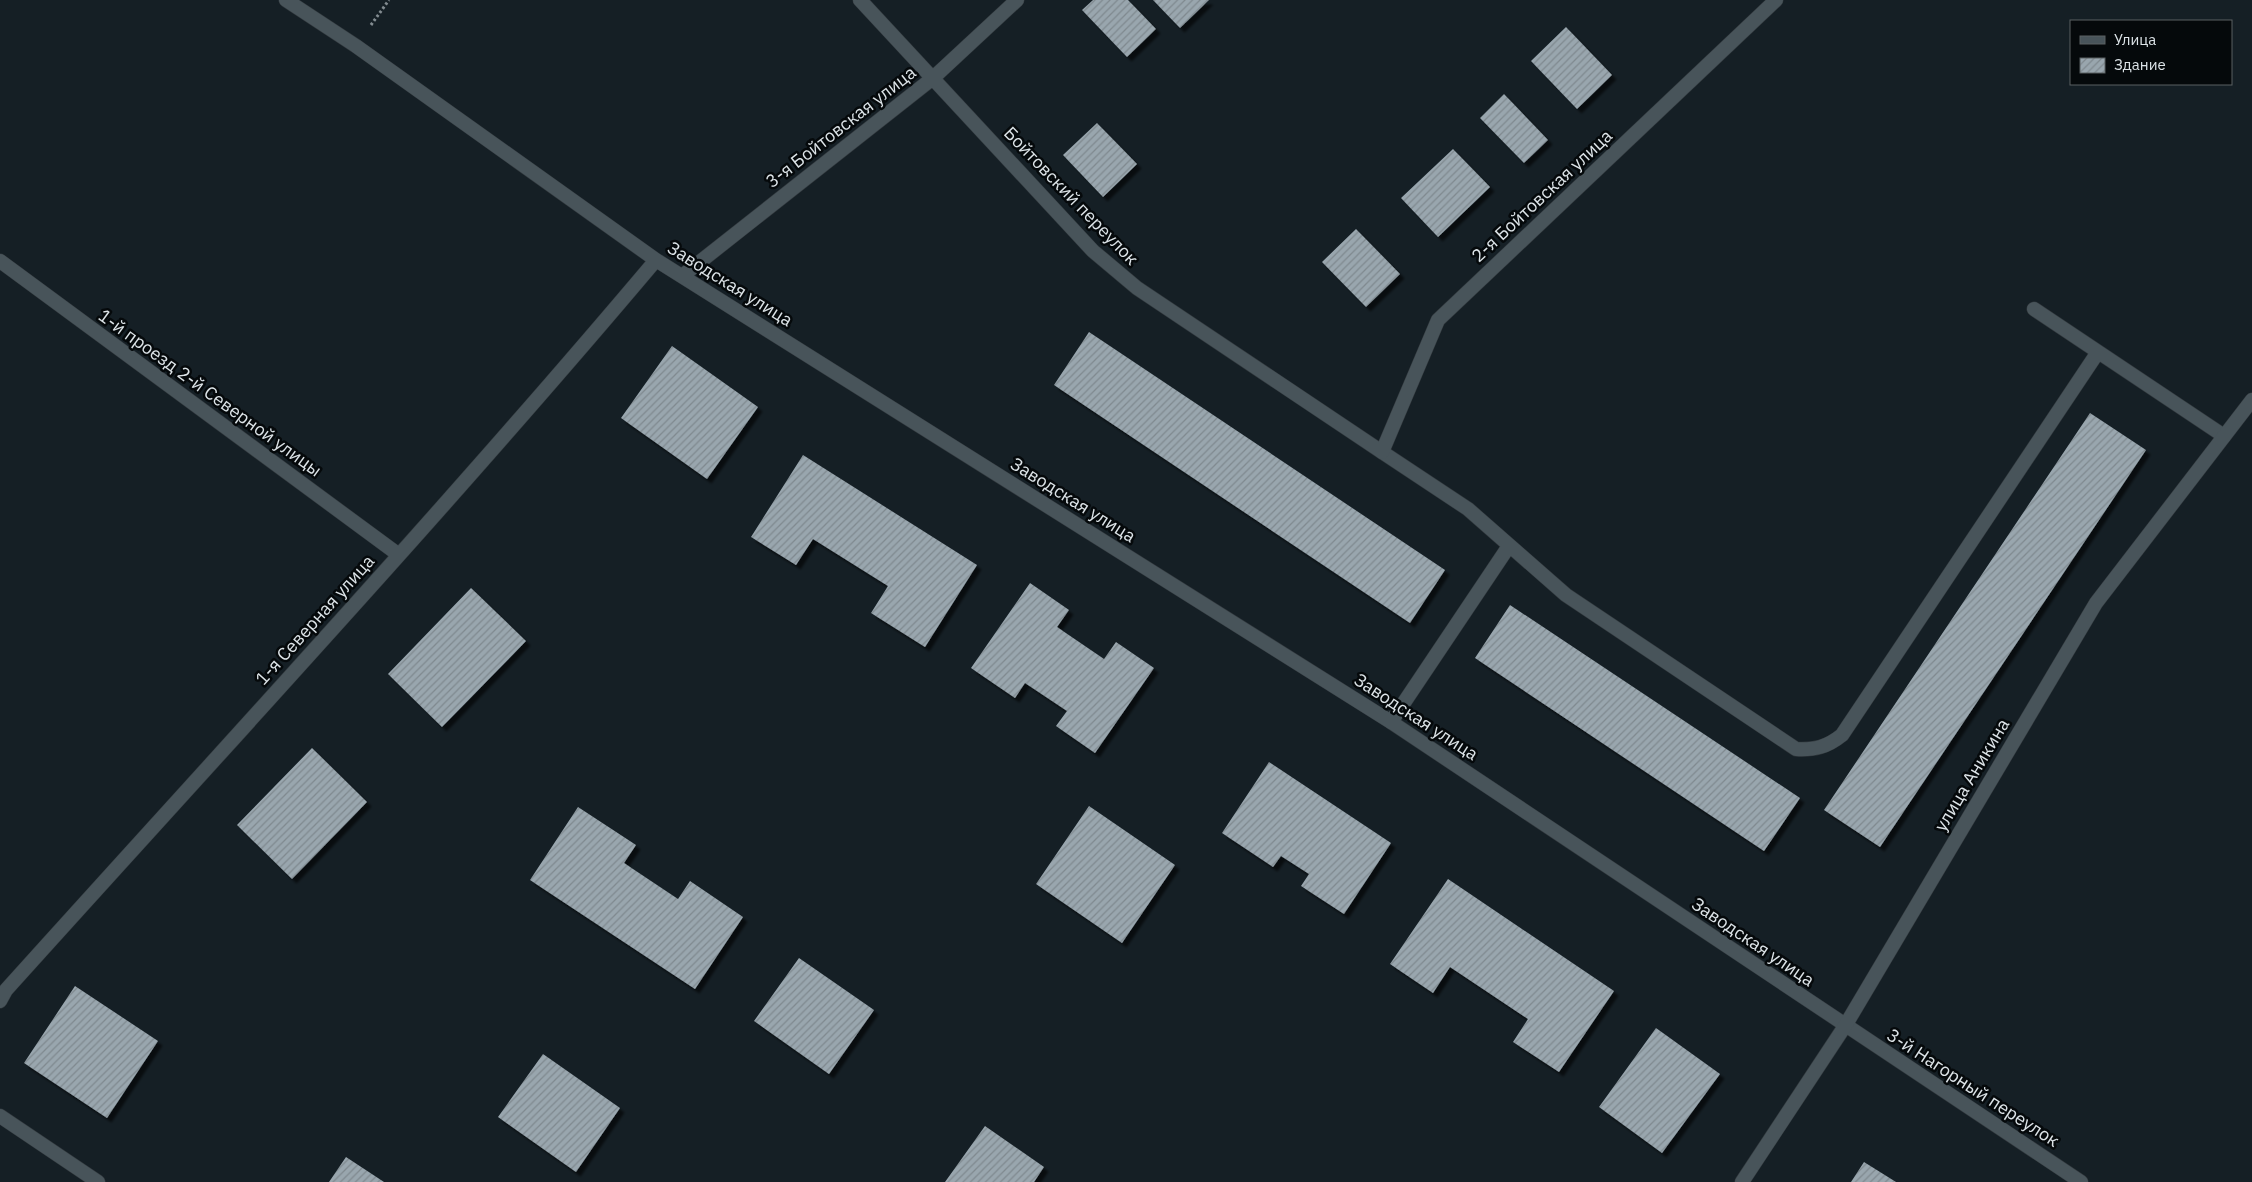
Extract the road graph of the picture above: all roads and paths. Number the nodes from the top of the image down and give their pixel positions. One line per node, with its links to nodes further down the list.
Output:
1 (286, 0): 6 (street, Заводская улица)
2 (389, 0): 6 (path)
3 (860, 0): 7 (street, Бойтовский переулок)
4 (1017, 0): 7 (street, 3-я Бойтовская улица)
5 (1776, 0): 15 (street, 2-я Бойтовская улица)
6 (356, 46): 8 (street, Заводская улица)
7 (933, 78): 10 (street, 3-я Бойтовская улица); 15 (street, Бойтовский переулок)
8 (656, 260): 10 (street, Заводская улица); 17 (street, 1-я Северная улица)
9 (0, 261): 17 (street, 1-й проезд 2-й Северной улицы)
10 (682, 276): 18 (street, Заводская улица)
11 (2034, 309): 12 (street)
12 (2098, 352): 14 (street); 16 (street, Бойтовский переулок)
13 (2252, 400): 14 (street, улица Аникина)
14 (2224, 436): 20 (street, улица Аникина)
15 (1382, 452): 16 (street, Бойтовский переулок)
16 (1509, 546): 18 (street)
17 (399, 555): 19 (street, 1-я Северная улица)
18 (1391, 722): 20 (street, Заводская улица)
19 (0, 1001)
20 (1845, 1026): 23 (street, улица Аникина); 24 (street, 3-й Нагорный переулок)
21 (0, 1116): 22 (street)
22 (98, 1182)
23 (1742, 1182)
24 (2081, 1182)

